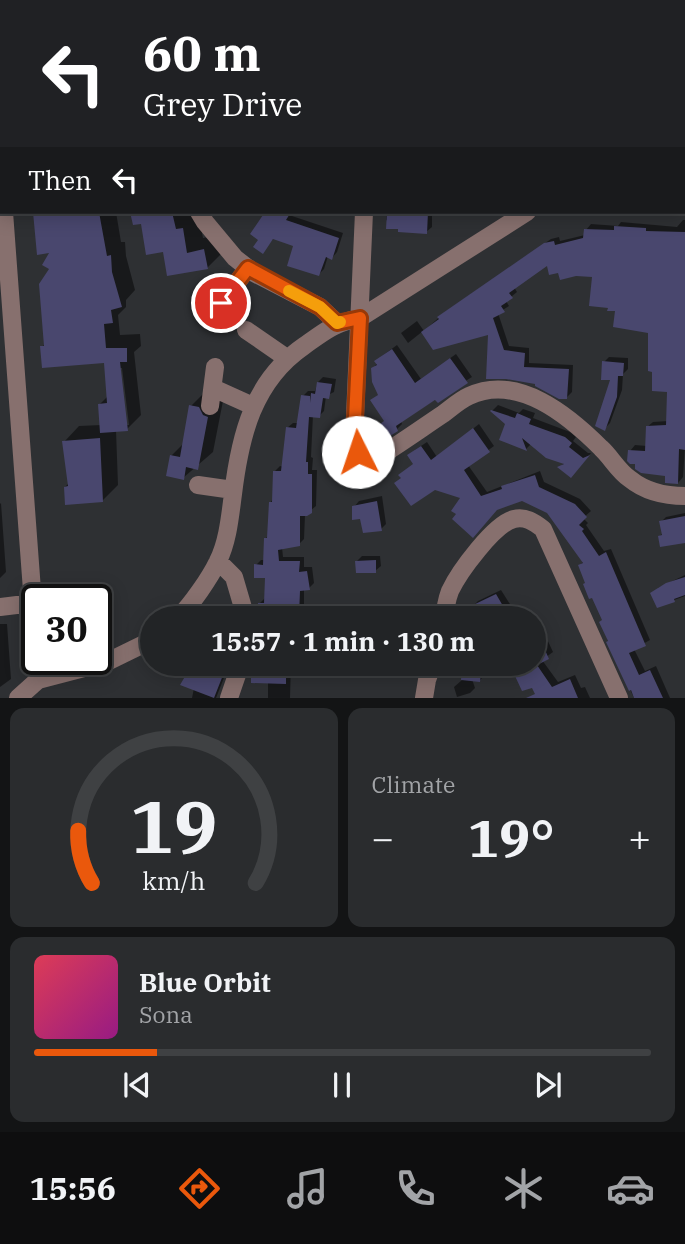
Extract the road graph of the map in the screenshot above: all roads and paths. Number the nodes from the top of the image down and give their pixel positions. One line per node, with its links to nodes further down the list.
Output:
1 (4, 214): 5 (street)
2 (200, 214): 6 (street)
3 (365, 214): 8 (street)
4 (524, 214): 8 (street)
5 (3, 250): 11 (street)
6 (248, 268): 7 (street); 9 (street)
7 (221, 303)
8 (360, 318): 9 (street); 17 (street)
9 (337, 323): 12 (street)
10 (246, 330): 12 (street)
11 (6, 333): 19 (street)
12 (288, 359): 14 (street)
13 (215, 368): 14 (street)
14 (253, 406): 16 (street)
15 (198, 485): 16 (street)
16 (233, 490): 18 (street)
17 (685, 496)
18 (218, 561): 21 (street); 22 (street)
19 (31, 584)
20 (21, 604): 24 (street)
21 (186, 606)
22 (242, 606)
23 (447, 606): 34 (street)
24 (0, 607)
25 (140, 646): 29 (street)
26 (38, 675): 29 (street)
27 (237, 676): 32 (street)
28 (428, 676): 33 (street)
29 (38, 680): 30 (street); 31 (street)
30 (18, 698)
31 (41, 698)
32 (229, 698)
33 (424, 698)
34 (619, 698)

